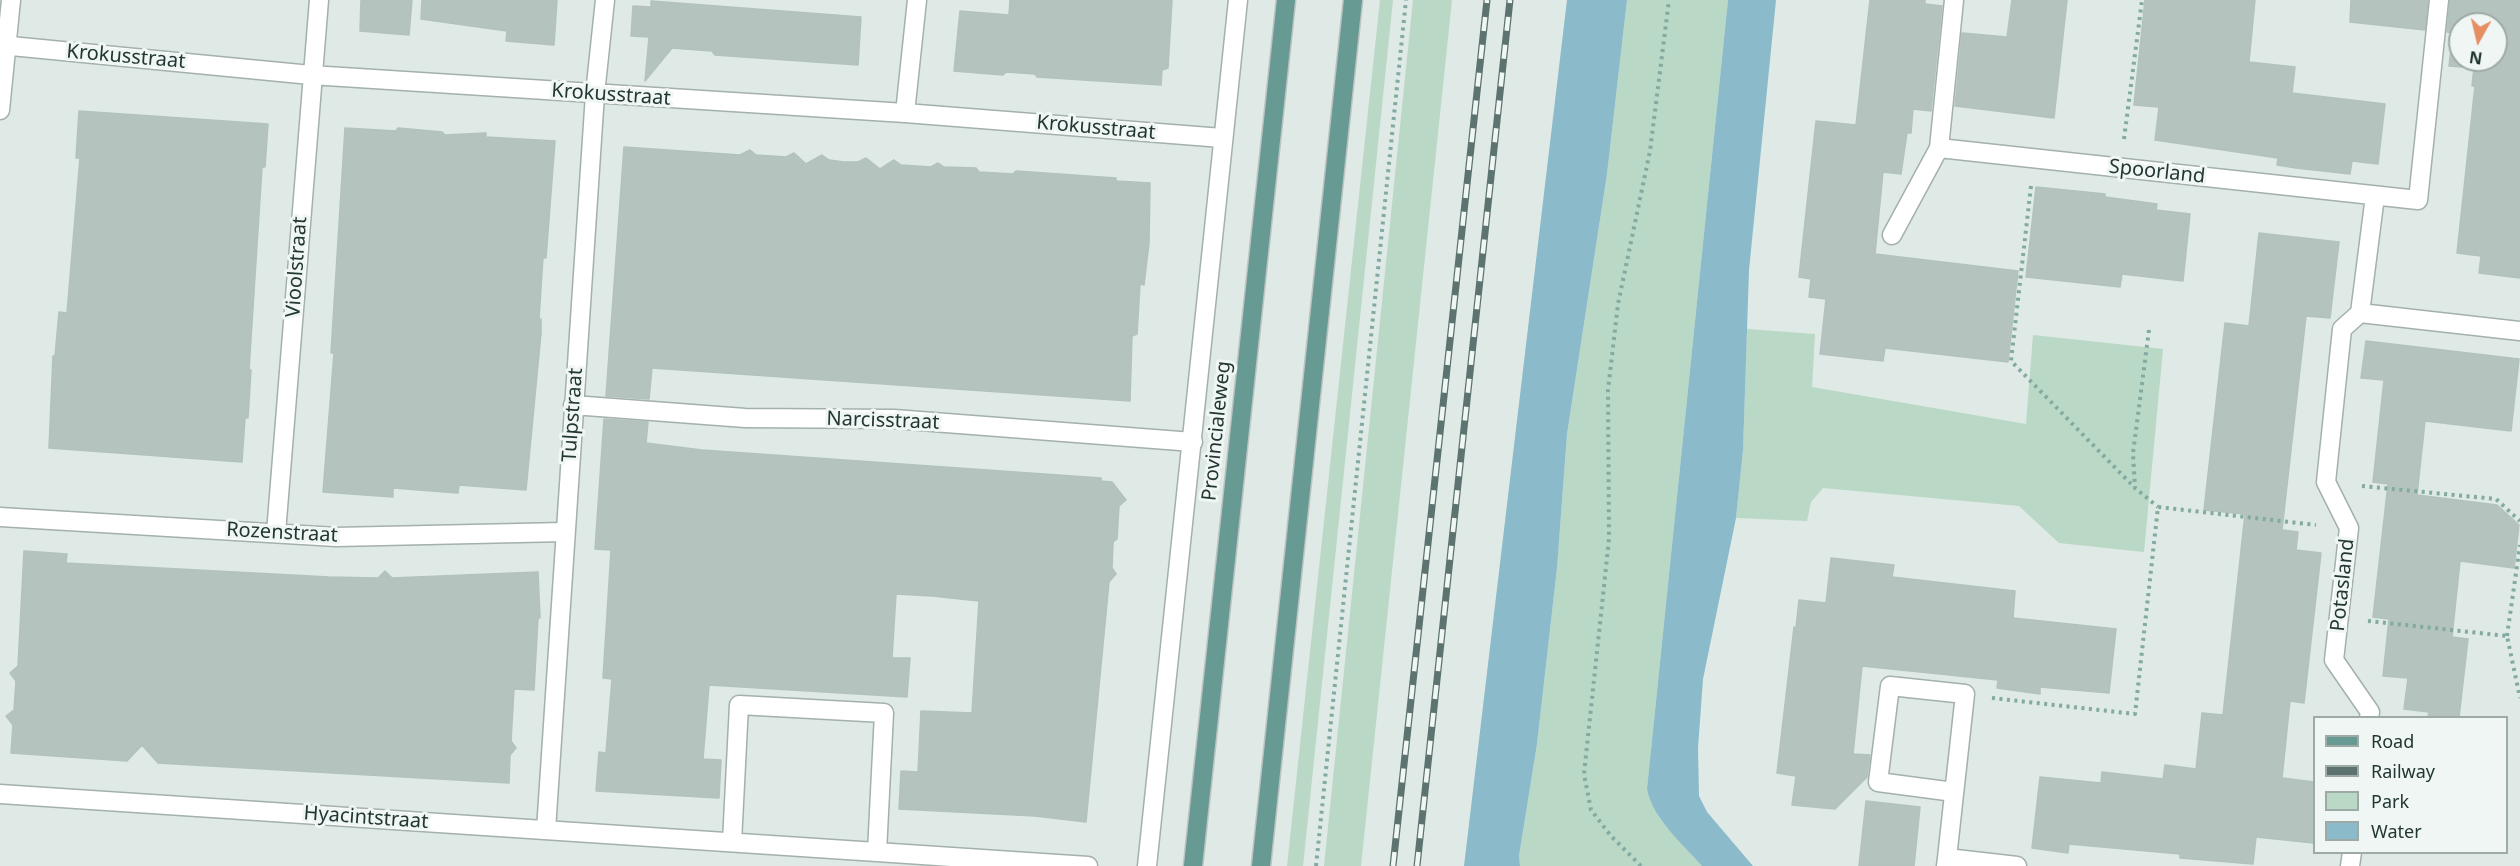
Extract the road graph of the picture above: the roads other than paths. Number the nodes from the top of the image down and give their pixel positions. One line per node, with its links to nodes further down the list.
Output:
1 (10, 0): 10 (street)
2 (319, 0): 11 (street, Vioolstraat)
3 (605, 0): 12 (street, Tulpstraat)
4 (917, 0): 14 (street)
5 (1238, 0): 15 (street)
6 (1286, 0): 35 (main road, Provincialeweg)
7 (1353, 0): 36 (main road)
8 (1954, 0): 16 (street)
9 (2439, 0): 17 (street, Spoorland)
10 (3, 46): 11 (street, Krokusstraat); 13 (street)
11 (311, 75): 12 (street, Krokusstraat); 25 (street, Vioolstraat)
12 (596, 94): 14 (street, Krokusstraat); 21 (street, Tulpstraat)
13 (0, 110)
14 (905, 112): 15 (street, Krokusstraat)
15 (1222, 138): 22 (street)
16 (1939, 148): 17 (street, Spoorland); 18 (street)
17 (2375, 196): 19 (street)
18 (1892, 235)
19 (2360, 313): 20 (street); 26 (street, Potasland)
20 (2520, 331)
21 (573, 405): 22 (street, Narcisstraat); 24 (street, Tulpstraat)
22 (1193, 442): 34 (street)
23 (0, 517): 25 (street, Rozenstraat)
24 (564, 532): 25 (street, Rozenstraat); 29 (street, Tulpstraat)
25 (276, 533)
26 (2369, 716)
27 (1954, 792): 27 (street); 32 (street)
28 (0, 794): 29 (street, Hyacintstraat)
29 (546, 830): 30 (street, Hyacintstraat)
30 (732, 842): 31 (street, Hyacintstraat); 31 (street)
31 (877, 852): 33 (street, Hyacintstraat)
32 (1946, 862): 37 (street)
33 (1088, 866)
34 (1147, 866)
35 (1193, 866)
36 (1261, 866)
37 (2017, 866)

